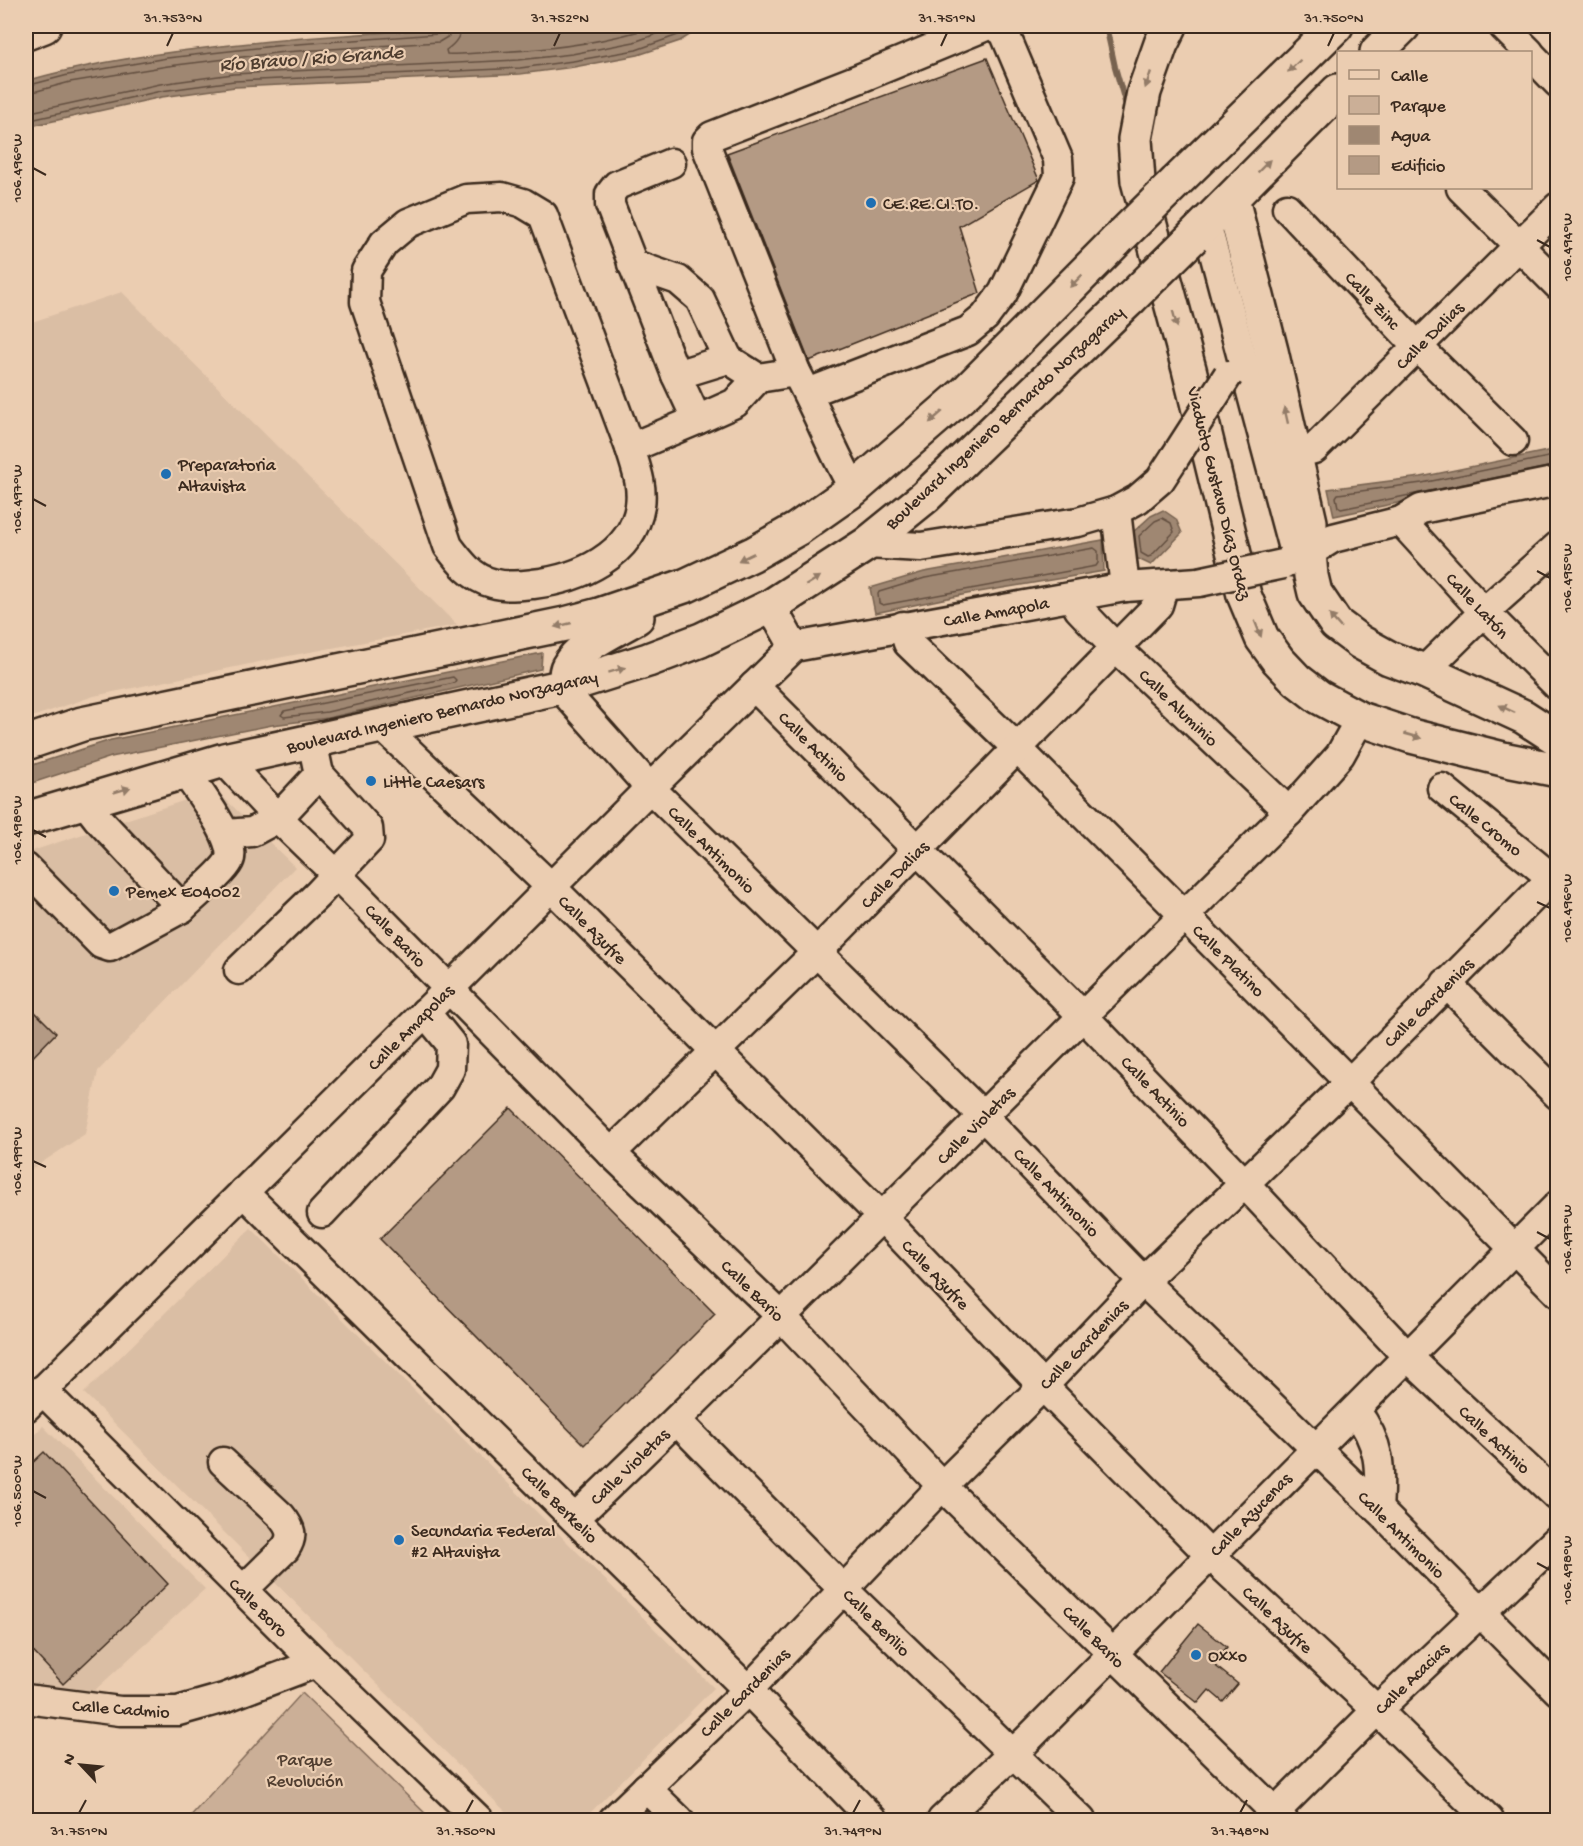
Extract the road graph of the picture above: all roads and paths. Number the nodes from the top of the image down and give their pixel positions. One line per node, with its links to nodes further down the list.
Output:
1 (44, 26): 8 (main road)
2 (986, 26): 28 (street)
3 (994, 26): 28 (street)
4 (1170, 26): 53 (main road, Viaducto Gustavo Díaz Ordaz, one-way to 53)
5 (1336, 26): 34 (main road, one-way to 34, bridge)
6 (1403, 26): 9 (main road)
7 (1503, 26): 10 (street)
8 (26, 33)
9 (1378, 51)
10 (1528, 51)
11 (1532, 55): 12 (street)
12 (1557, 83)
13 (1337, 92): 16 (main road, Boulevard Ingeniero Bernardo Norzagaray, one-way to 13)
14 (671, 163): 21 (street)
15 (1462, 189): 20 (street)
16 (1232, 199): 19 (main road, Boulevard Ingeniero Bernardo Norzagaray); 25 (main road)
17 (1557, 207): 20 (street, Calle Dalias)
18 (1287, 208): 23 (street, Calle Zinc)
19 (1200, 230): 25 (street); 37 (main road, Boulevard Ingeniero Bernardo Norzagaray, bridge)
20 (1520, 245): 22 (street); 23 (street, Calle Dalias)
21 (632, 264): 24 (street); 26 (street)
22 (1557, 285)
23 (1418, 347): 30 (street, Calle Zinc); 32 (street, Calle Dalias)
24 (728, 359): 26 (street); 27 (street)
25 (1247, 362): 32 (main road, one-way to 25); 35 (street, bridge); 39 (street)
26 (676, 375): 29 (street)
27 (758, 378): 28 (street); 29 (street)
28 (802, 382): 34 (street)
29 (697, 420): 31 (street)
30 (1513, 441)
31 (630, 448): 31 (street)
32 (1295, 454): 39 (main road)
33 (1554, 485): 36 (street, Calle Amapola)
34 (854, 489): 42 (main road, one-way to 42)
35 (1117, 521): 37 (street); 40 (street)
36 (1401, 521): 39 (street, Calle Amapola); 45 (street, Calle Latón)
37 (867, 544): 44 (main road, Boulevard Ingeniero Bernardo Norzagaray, one-way to 37)
38 (1557, 546): 45 (street)
39 (1296, 559): 41 (street, Calle Amapola, bridge); 49 (main road, one-way to 39)
40 (1124, 577): 41 (street, Calle Amapola); 43 (street, Calle Amapola)
41 (1164, 585): 48 (street, Calle Dalias)
42 (656, 596): 50 (main road); 57 (main road, one-way to 57)
43 (1073, 598): 46 (street, Calle Amapola); 48 (street, Calle Aluminio)
44 (771, 606): 47 (street); 50 (main road, Boulevard Ingeniero Bernardo Norzagaray, one-way to 44)
45 (1484, 612): 49 (street); 52 (street, Calle Latón)
46 (903, 626): 47 (street, Calle Amapola); 58 (street, Calle Platino)
47 (794, 647): 51 (street, Calle Amapolas)
48 (1116, 648): 58 (street, Calle Dalias); 66 (street, Calle Aluminio)
49 (1424, 671): 55 (main road, one-way to 49)
50 (566, 686): 54 (main road, Boulevard Ingeniero Bernardo Norzagaray); 63 (street, Calle Antimonio)
51 (754, 686): 63 (street, Calle Amapolas); 70 (street, Calle Actinio)
52 (1557, 686)
53 (1360, 719): 61 (main road, Viaducto Gustavo Díaz Ordaz, one-way to 61); 66 (street, Calle Violetas)
54 (383, 727): 56 (main road, Boulevard Ingeniero Bernardo Norzagaray); 74 (street, Calle Azufre)
55 (1557, 739)
56 (312, 741): 59 (main road, Boulevard Ingeniero Bernardo Norzagaray); 62 (street)
57 (26, 743)
58 (1018, 749): 70 (street, Calle Dalias); 76 (street, Calle Platino)
59 (224, 760): 60 (main road, Boulevard Ingeniero Bernardo Norzagaray); 67 (street, Calle Bario)
60 (184, 770): 65 (main road, Boulevard Ingeniero Bernardo Norzagaray, one-way to 60); 69 (street)
61 (1557, 770)
62 (320, 774): 67 (street); 72 (street)
63 (650, 788): 74 (street, Calle Amapolas); 77 (street, Calle Antimonio)
64 (1442, 788): 73 (street, Calle Cromo)
65 (84, 801): 68 (main road, Boulevard Ingeniero Bernardo Norzagaray); 75 (street)
66 (1289, 813): 76 (street, Calle Violetas)
67 (278, 818): 69 (street); 72 (street, Calle Bario)
68 (26, 819)
69 (226, 834): 75 (street)
70 (917, 851): 77 (street, Calle Dalias); 82 (street, Calle Actinio)
71 (26, 868): 75 (street)
72 (337, 875): 78 (street); 80 (street, Calle Bario)
73 (1556, 878): 79 (street, Calle Gardenias)
74 (551, 887): 80 (street, Calle Amapolas); 83 (street, Calle Azufre)
75 (182, 908)
76 (1184, 915): 82 (street, Calle Violetas); 84 (street, Calle Platino)
77 (816, 952): 83 (street, Calle Dalias); 86 (street, Calle Antimonio)
78 (239, 970)
79 (1446, 984): 84 (street, Calle Gardenias); 85 (street)
80 (448, 990): 81 (street, Calle Amapolas); 87 (street, Calle Bario)
81 (425, 1012): 89 (street, Calle Amapolas); 91 (street)
82 (1083, 1016): 86 (street, Calle Violetas); 88 (street, Calle Actinio)
83 (715, 1050): 87 (street, Calle Dalias); 92 (street, Calle Azufre)
84 (1350, 1082): 88 (street, Calle Gardenias); 93 (street, Calle Platino)
85 (1557, 1095)
86 (983, 1116): 92 (street, Calle Violetas); 94 (street, Calle Antimonio)
87 (611, 1153): 96 (street, Calle Bario)
88 (1245, 1184): 94 (street, Calle Gardenias); 97 (street, Calle Actinio)
89 (243, 1192): 99 (street, Calle Amapolas); 107 (street, Calle Berkelio)
90 (1557, 1205): 93 (street, Calle Azucenas)
91 (322, 1213)
92 (881, 1216): 96 (street, Calle Violetas); 98 (street, Calle Azufre)
93 (1513, 1250): 95 (street, Calle Platino); 97 (street, Calle Azucenas)
94 (1143, 1281): 98 (street, Calle Gardenias); 102 (street, Calle Antimonio)
95 (1557, 1293)
96 (782, 1317): 101 (street, Calle Violetas); 104 (street, Calle Bario)
97 (1407, 1356): 100 (street, Calle Azucenas); 105 (street, Calle Actinio)
98 (1043, 1386): 104 (street, Calle Gardenias); 109 (street, Calle Azufre)
99 (34, 1399): 110 (street, Calle Boro)
100 (1355, 1410): 102 (street, Calle Azucenas); 106 (street)
101 (677, 1421): 107 (street, Calle Violetas); 111 (street, Calle Berilio)
102 (1314, 1448): 106 (street, Calle Antimonio); 109 (street, Calle Azucenas)
103 (223, 1462): 110 (street)
104 (942, 1486): 111 (street, Calle Gardenias); 113 (street, Calle Bario)
105 (1557, 1497)
106 (1378, 1509): 112 (street, Calle Antimonio)
107 (575, 1518): 115 (street, Calle Berkelio)
108 (1557, 1539): 112 (street, Calle Acacias)
109 (1210, 1555): 113 (street, Calle Azucenas); 118 (street, Calle Azufre)
110 (243, 1590): 114 (street, Calle Boro)
111 (844, 1590): 115 (street, Calle Gardenias); 119 (street, Calle Berilio)
112 (1480, 1612): 116 (street, Calle Antimonio); 118 (street, Calle Acacias)
113 (1112, 1654): 119 (street, Calle Azucenas); 121 (street, Calle Bario)
114 (316, 1663): 117 (street, Calle Cadmio); 122 (street, Calle Boro)
115 (748, 1689): 120 (street, Calle Gardenias); 125 (street, Calle Berkelio)
116 (1557, 1691)
117 (26, 1699)
118 (1377, 1710): 121 (street, Calle Acacias); 128 (street, Calle Azufre)
119 (1011, 1755): 126 (street, Calle Azucenas); 127 (street, Calle Berilio)
120 (646, 1788): 123 (street, Calle Gardenias); 124 (street)
121 (1275, 1818)
122 (480, 1821)
123 (613, 1821)
124 (679, 1821)
125 (873, 1821)
126 (942, 1821)
127 (1081, 1821)
128 (1489, 1821)

